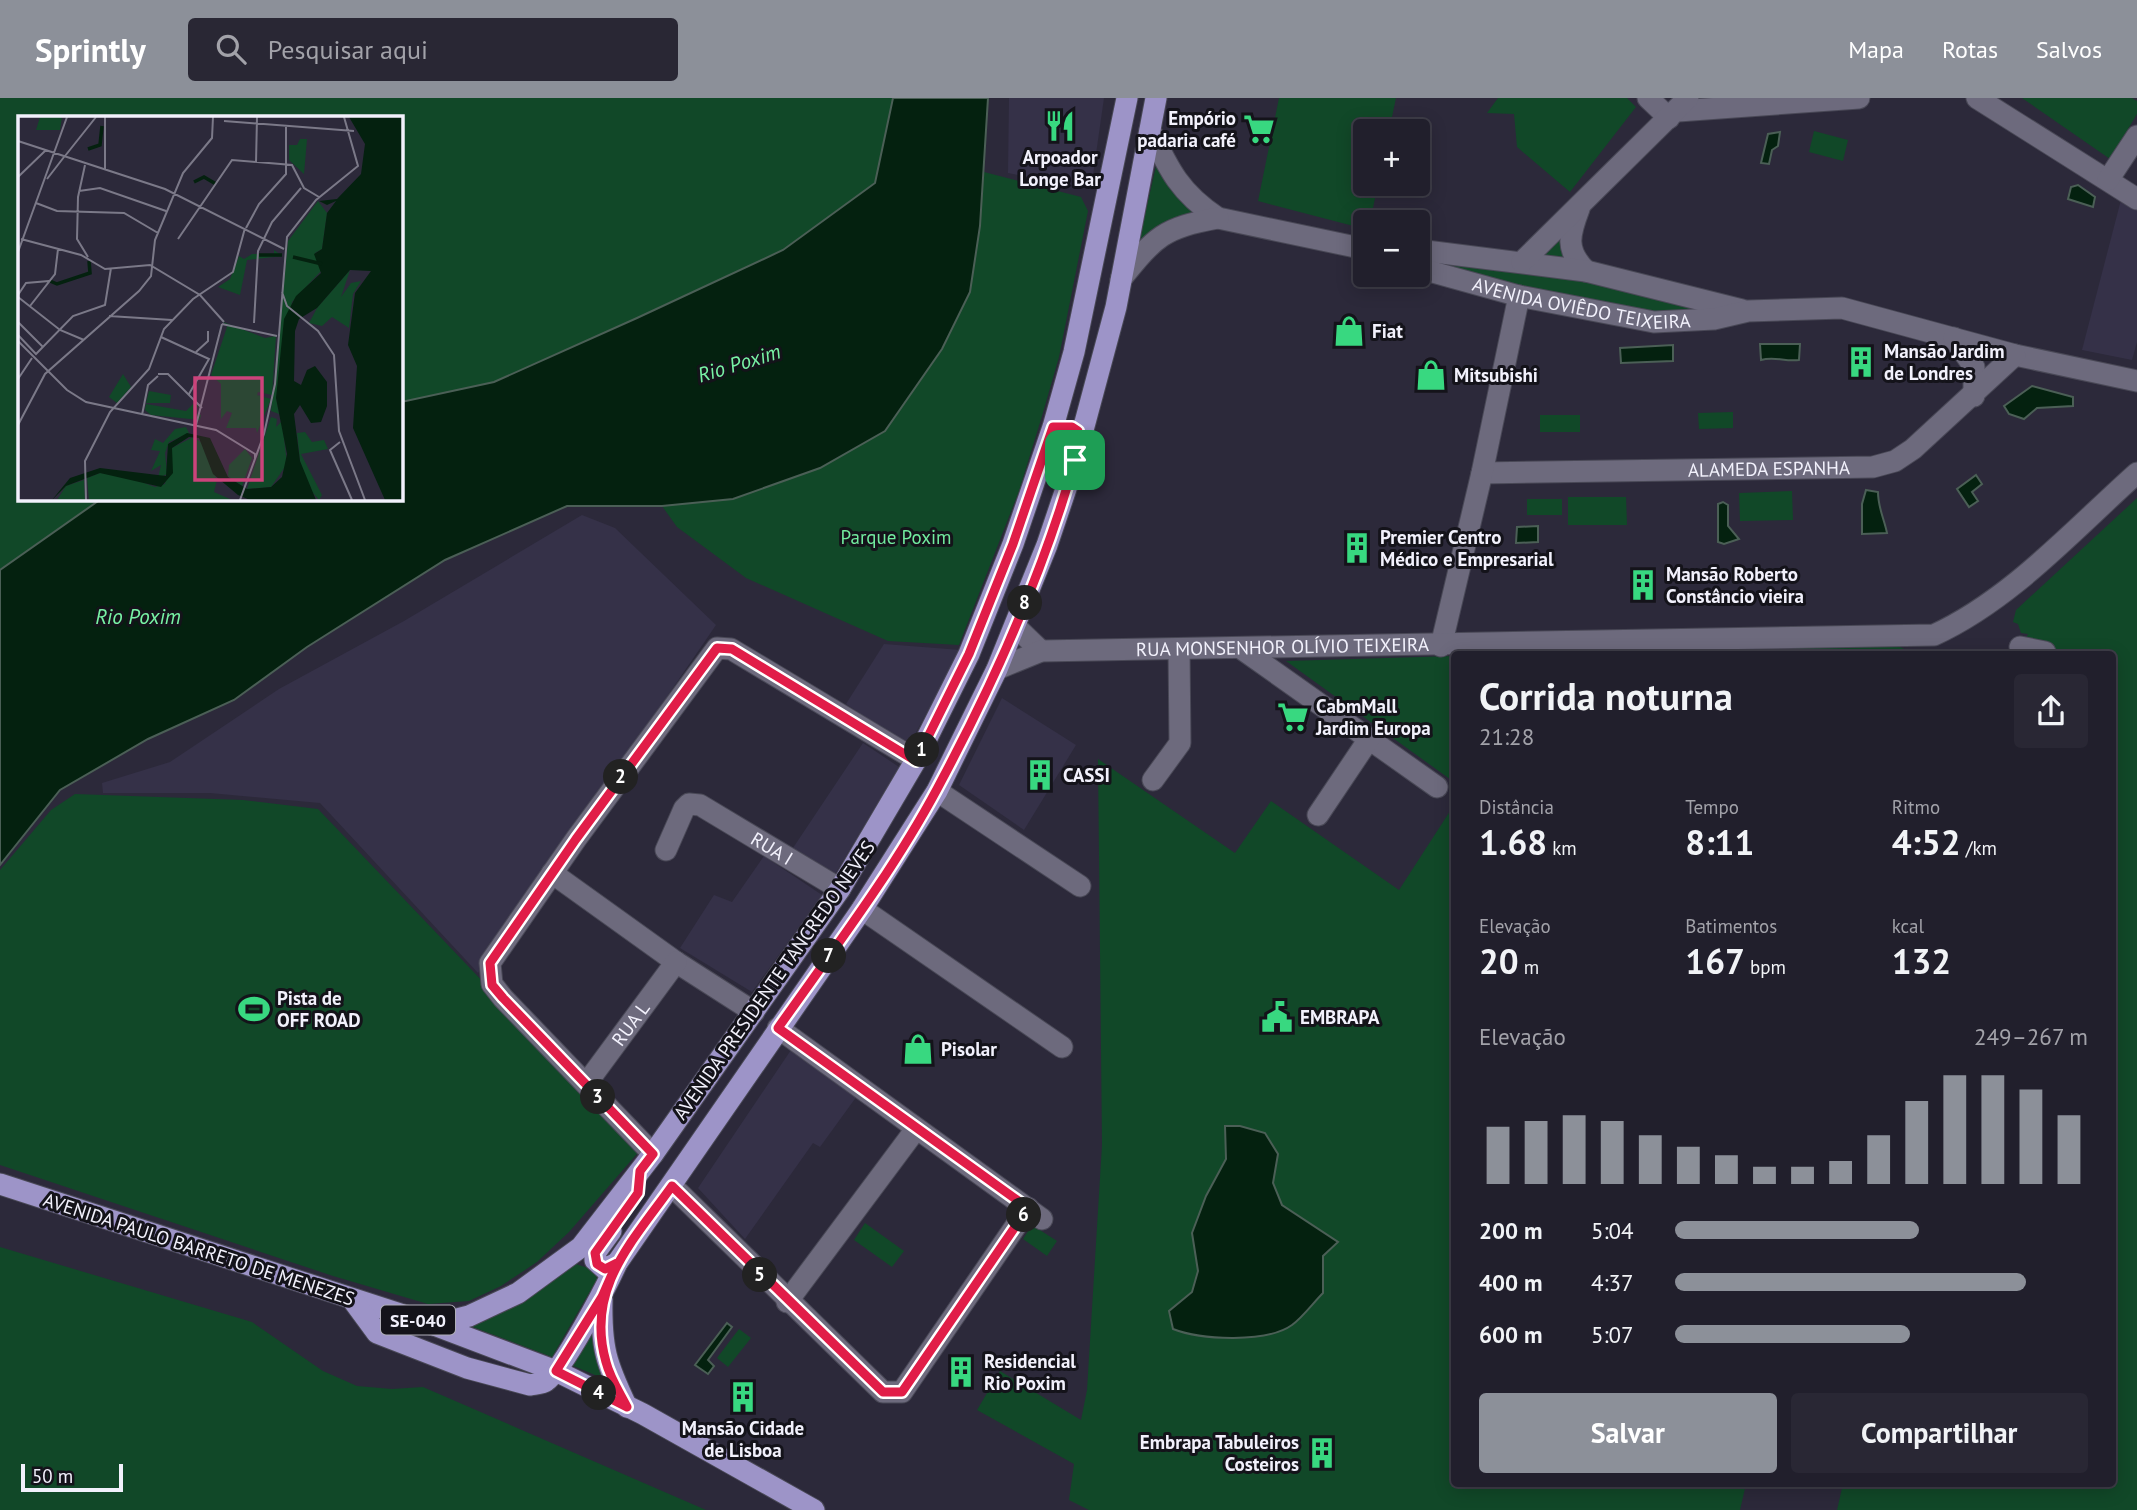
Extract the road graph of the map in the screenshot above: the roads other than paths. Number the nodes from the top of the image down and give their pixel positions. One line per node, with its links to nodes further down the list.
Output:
1 (1127, 98): 32 (main road, AVENIDA PRESIDENTE TANCREDO NEVES)
2 (1156, 98): 8 (main road, AVENIDA PRESIDENTE TANCREDO NEVES)
3 (1648, 98): 7 (street)
4 (1859, 98): 6 (street)
5 (1977, 98): 10 (street)
6 (1741, 102): 7 (street)
7 (1679, 109): 12 (street)
8 (1150, 130): 13 (street); 21 (main road, AVENIDA PRESIDENTE TANCREDO NEVES)
9 (2137, 136): 10 (street)
10 (2108, 180): 11 (street)
11 (2137, 199)
12 (1579, 209): 17 (street); 18 (street)
13 (1218, 218): 14 (street); 21 (street)
14 (1353, 246)
15 (1430, 251): 16 (street, AVENIDA OVIÊDO TEIXEIRA)
16 (1451, 252): 17 (street, AVENIDA OVIÊDO TEIXEIRA); 20 (street)
17 (1522, 262): 18 (street, AVENIDA OVIÊDO TEIXEIRA)
18 (1586, 271): 22 (street, AVENIDA OVIÊDO TEIXEIRA)
19 (1430, 272): 20 (street, AVENIDA OVIÊDO TEIXEIRA)
20 (1444, 277): 23 (street, AVENIDA OVIÊDO TEIXEIRA)
21 (1121, 279): 33 (main road, AVENIDA PRESIDENTE TANCREDO NEVES)
22 (1649, 288): 24 (street, AVENIDA OVIÊDO TEIXEIRA); 25 (street)
23 (1519, 296): 25 (street, AVENIDA OVIÊDO TEIXEIRA); 34 (street)
24 (1748, 312): 25 (street, AVENIDA OVIÊDO TEIXEIRA); 26 (street, AVENIDA OVIÊDO TEIXEIRA)
25 (1634, 319)
26 (1954, 338): 27 (street, AVENIDA OVIÊDO TEIXEIRA); 31 (street)
27 (2015, 355): 28 (street, AVENIDA OVIÊDO TEIXEIRA); 31 (street, ALAMEDA ESPANHA)
28 (2053, 363): 29 (street, AVENIDA OVIÊDO TEIXEIRA); 30 (street, AVENIDA OVIÊDO TEIXEIRA)
29 (2137, 381)
30 (2137, 393)
31 (1974, 396): 34 (street, ALAMEDA ESPANHA)
32 (1053, 427): 33 (main road); 45 (main road, AVENIDA PRESIDENTE TANCREDO NEVES)
33 (1075, 460): 36 (main road, AVENIDA PRESIDENTE TANCREDO NEVES)
34 (1482, 473): 37 (street)
35 (2137, 473): 37 (street, RUA MONSENHOR OLÍVIO TEIXEIRA)
36 (1016, 627): 41 (street); 43 (main road, AVENIDA PRESIDENTE TANCREDO NEVES)
37 (1441, 646): 40 (street, RUA MONSENHOR OLÍVIO TEIXEIRA)
38 (2020, 646): 42 (street)
39 (1180, 649): 40 (street, RUA MONSENHOR OLÍVIO TEIXEIRA); 41 (street, RUA MONSENHOR OLÍVIO TEIXEIRA); 46 (street)
40 (1242, 649): 44 (street)
41 (1041, 651): 43 (street, RUA MONSENHOR OLÍVIO TEIXEIRA)
42 (2041, 651)
43 (997, 669): 48 (main road, AVENIDA PRESIDENTE TANCREDO NEVES)
44 (1369, 739): 47 (street); 49 (street)
45 (916, 761): 51 (street); 53 (main road, AVENIDA PRESIDENTE TANCREDO NEVES)
46 (1153, 780)
47 (1437, 788)
48 (937, 790): 52 (street); 54 (main road, AVENIDA PRESIDENTE TANCREDO NEVES)
49 (1318, 816)
50 (666, 850): 53 (street, RUA I)
51 (552, 873): 55 (street); 59 (street)
52 (1080, 886)
53 (840, 889): 56 (main road, AVENIDA PRESIDENTE TANCREDO NEVES)
54 (862, 909): 57 (main road, AVENIDA PRESIDENTE TANCREDO NEVES); 58 (street)
55 (676, 962): 56 (street); 59 (street, RUA L)
56 (754, 1012): 61 (main road, AVENIDA PRESIDENTE TANCREDO NEVES)
57 (778, 1028): 60 (street); 63 (main road, AVENIDA PRESIDENTE TANCREDO NEVES)
58 (1062, 1046)
59 (586, 1084): 61 (street)
60 (916, 1129): 67 (street); 67 (street)
61 (647, 1163): 64 (main road); 68 (main road, AVENIDA PRESIDENTE TANCREDO NEVES)
62 (0, 1185): 66 (main road, AVENIDA PAULO BARRETO DE MENEZES / SE-040)
63 (672, 1186): 64 (main road, AVENIDA PRESIDENTE TANCREDO NEVES); 67 (street)
64 (617, 1263): 65 (main road, AVENIDA PRESIDENTE TANCREDO NEVES)
65 (602, 1297): 69 (main road, AVENIDA PRESIDENTE TANCREDO NEVES); 70 (main road)
66 (352, 1299): 68 (main road, AVENIDA PAULO BARRETO DE MENEZES / SE-040); 69 (main road)
67 (787, 1302)
68 (434, 1325): 69 (main road, AVENIDA PAULO BARRETO DE MENEZES / SE-040)
69 (556, 1371): 70 (main road, AVENIDA PAULO BARRETO DE MENEZES / SE-040)
70 (627, 1407): 71 (main road, AVENIDA PAULO BARRETO DE MENEZES / SE-040)
71 (814, 1510)

